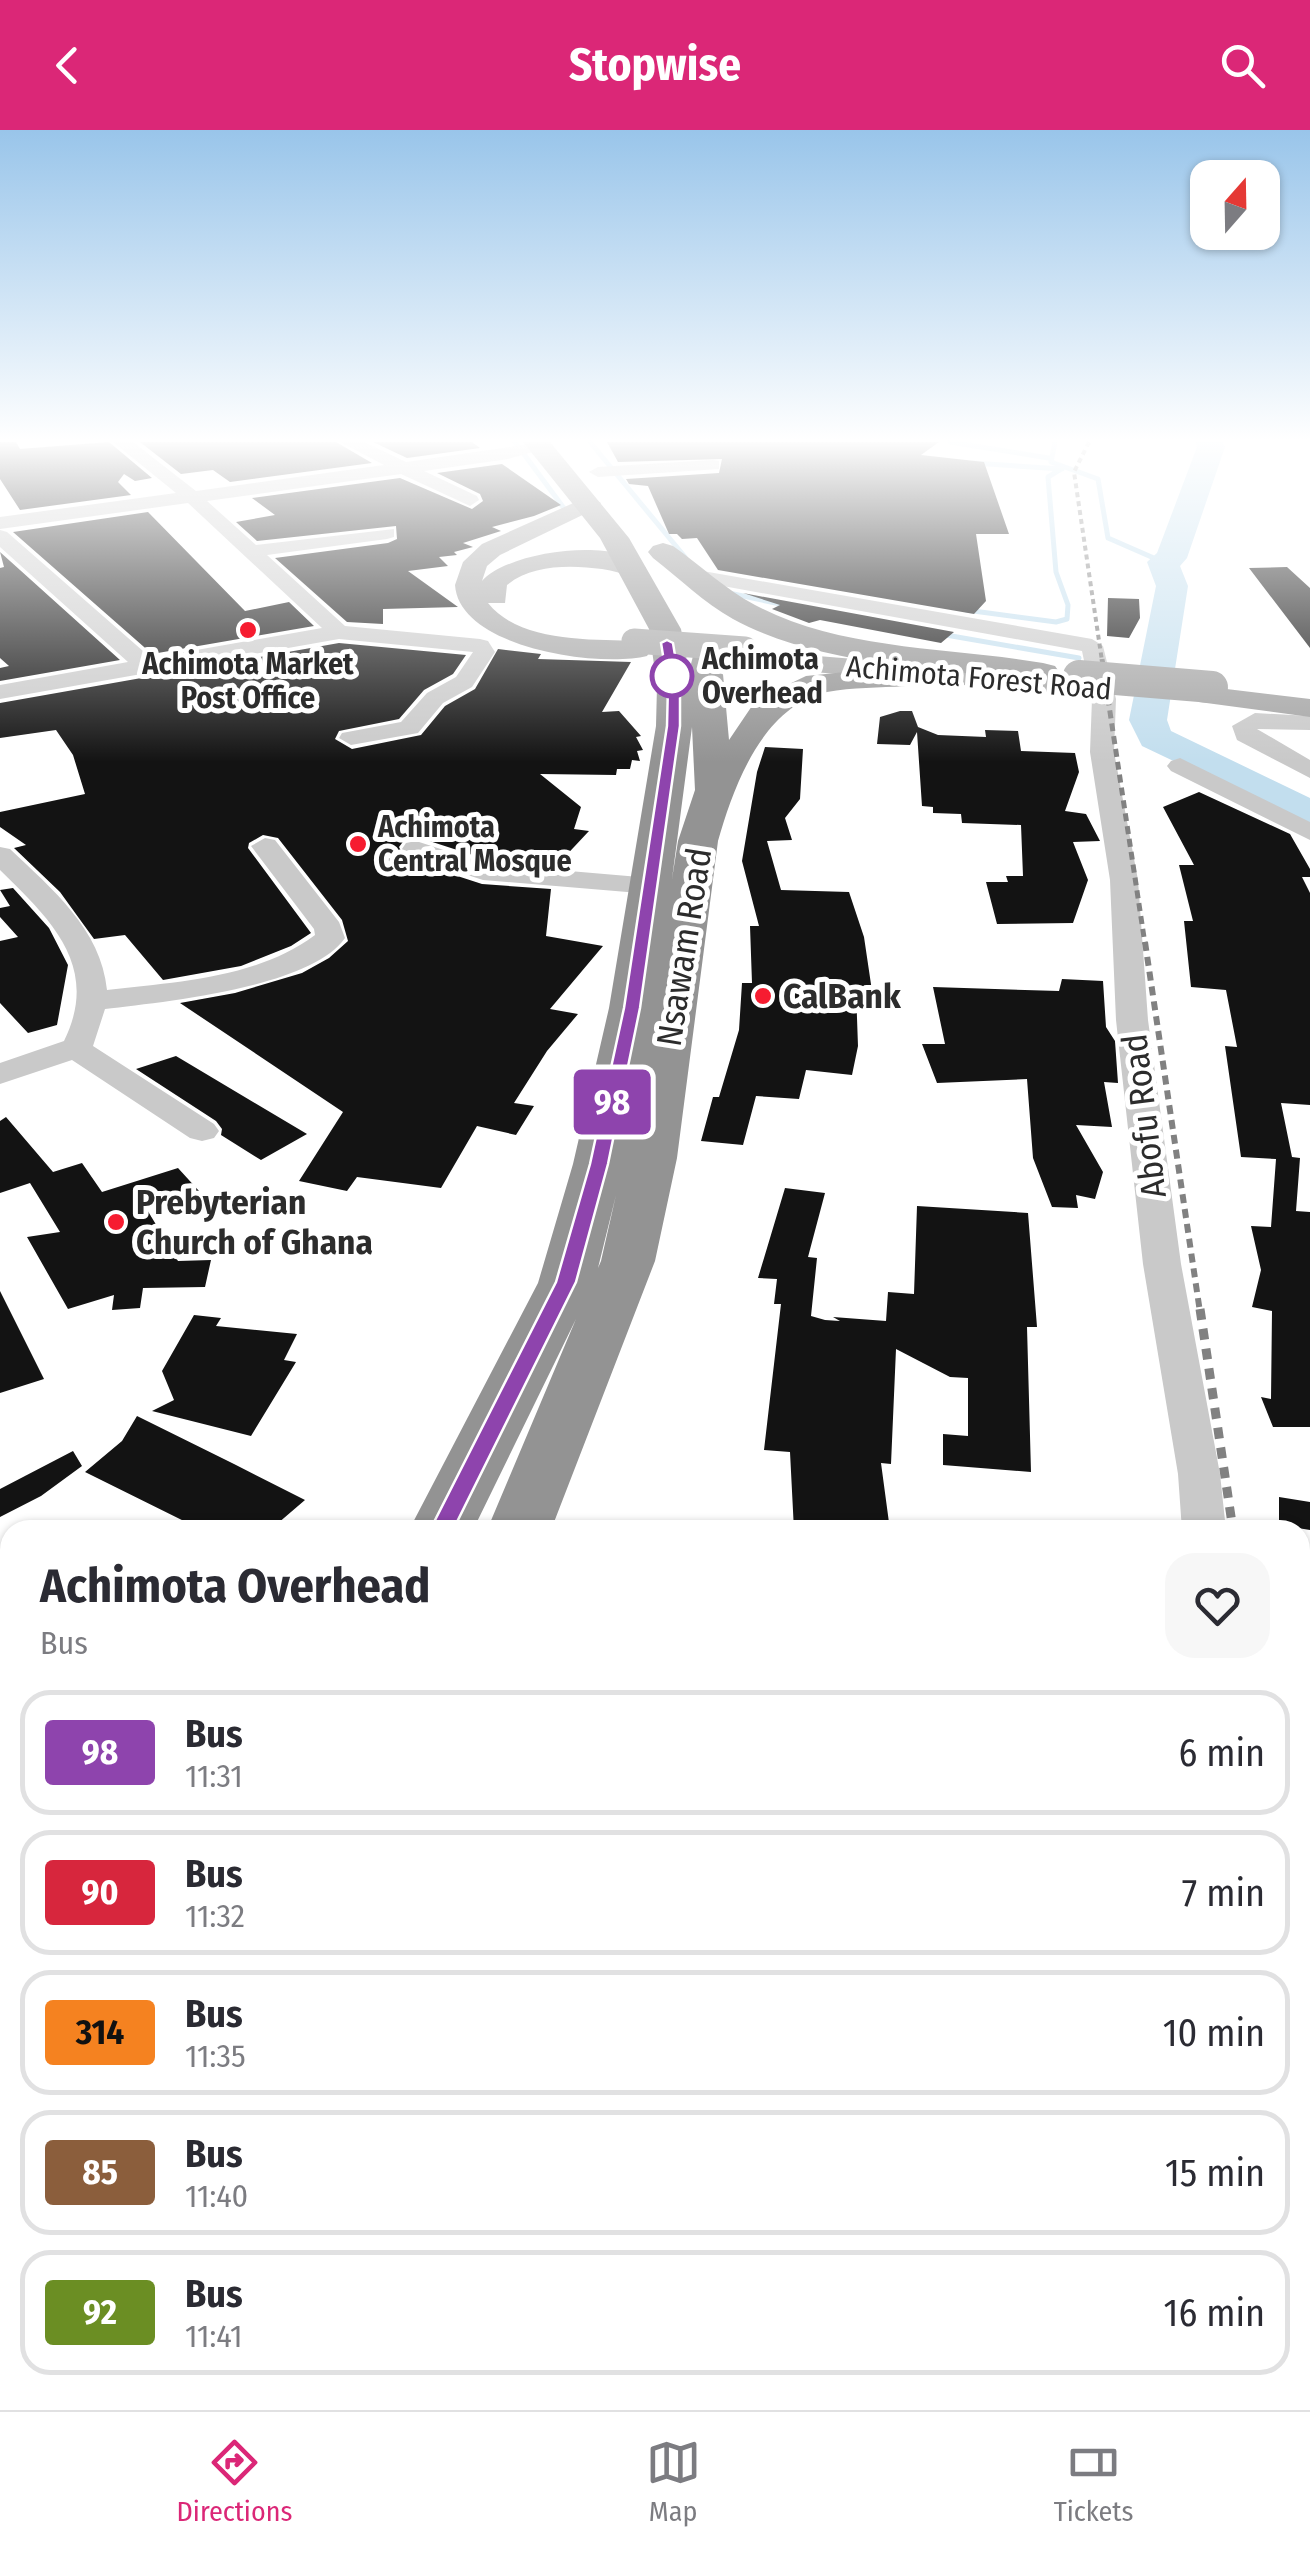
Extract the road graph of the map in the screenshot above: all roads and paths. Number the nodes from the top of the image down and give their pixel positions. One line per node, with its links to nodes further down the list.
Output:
1 (14, 548): 12 (street)
2 (244, 548): 6 (street)
3 (274, 548): 6 (street)
4 (496, 548): 10 (main road, Achimota Forest Road)
5 (643, 548): 7 (highway, Nsawam Road)
6 (248, 552): 9 (street)
7 (649, 553): 8 (highway); 10 (main road, Achimota Forest Road); 24 (highway, Nsawam Road); 29 (highway, Nsawam Road)
8 (696, 576): 13 (highway); 15 (street, Abofu Road)
9 (339, 632): 12 (street); 21 (street)
10 (635, 646): 11 (main road, Achimota Forest Road)
11 (744, 654): 13 (main road, Achimota Forest Road); 14 (main road, Achimota Forest Road)
12 (147, 667): 16 (street)
13 (1043, 673): 15 (main road, Achimota Forest Road)
14 (936, 674): 15 (main road, Achimota Forest Road); 24 (highway)
15 (1087, 687): 17 (main road, Achimota Forest Road); 36 (street, Abofu Road)
16 (0, 692)
17 (1211, 692): 18 (main road, Achimota Forest Road); 19 (main road, Achimota Forest Road)
18 (1310, 698)
19 (1310, 708)
20 (1310, 723): 23 (street)
21 (351, 738)
22 (1180, 766): 25 (street)
23 (1310, 770)
24 (714, 790): 35 (highway, Nsawam Road)
25 (1310, 832)
26 (266, 846): 30 (street)
27 (416, 849): 29 (street)
28 (0, 855): 30 (street)
29 (651, 886): 34 (highway, Nsawam Road)
30 (94, 1001): 31 (street)
31 (75, 1048): 32 (street); 33 (street)
32 (0, 1074)
33 (202, 1131)
34 (447, 1520)
35 (523, 1520)
36 (1203, 1520)

